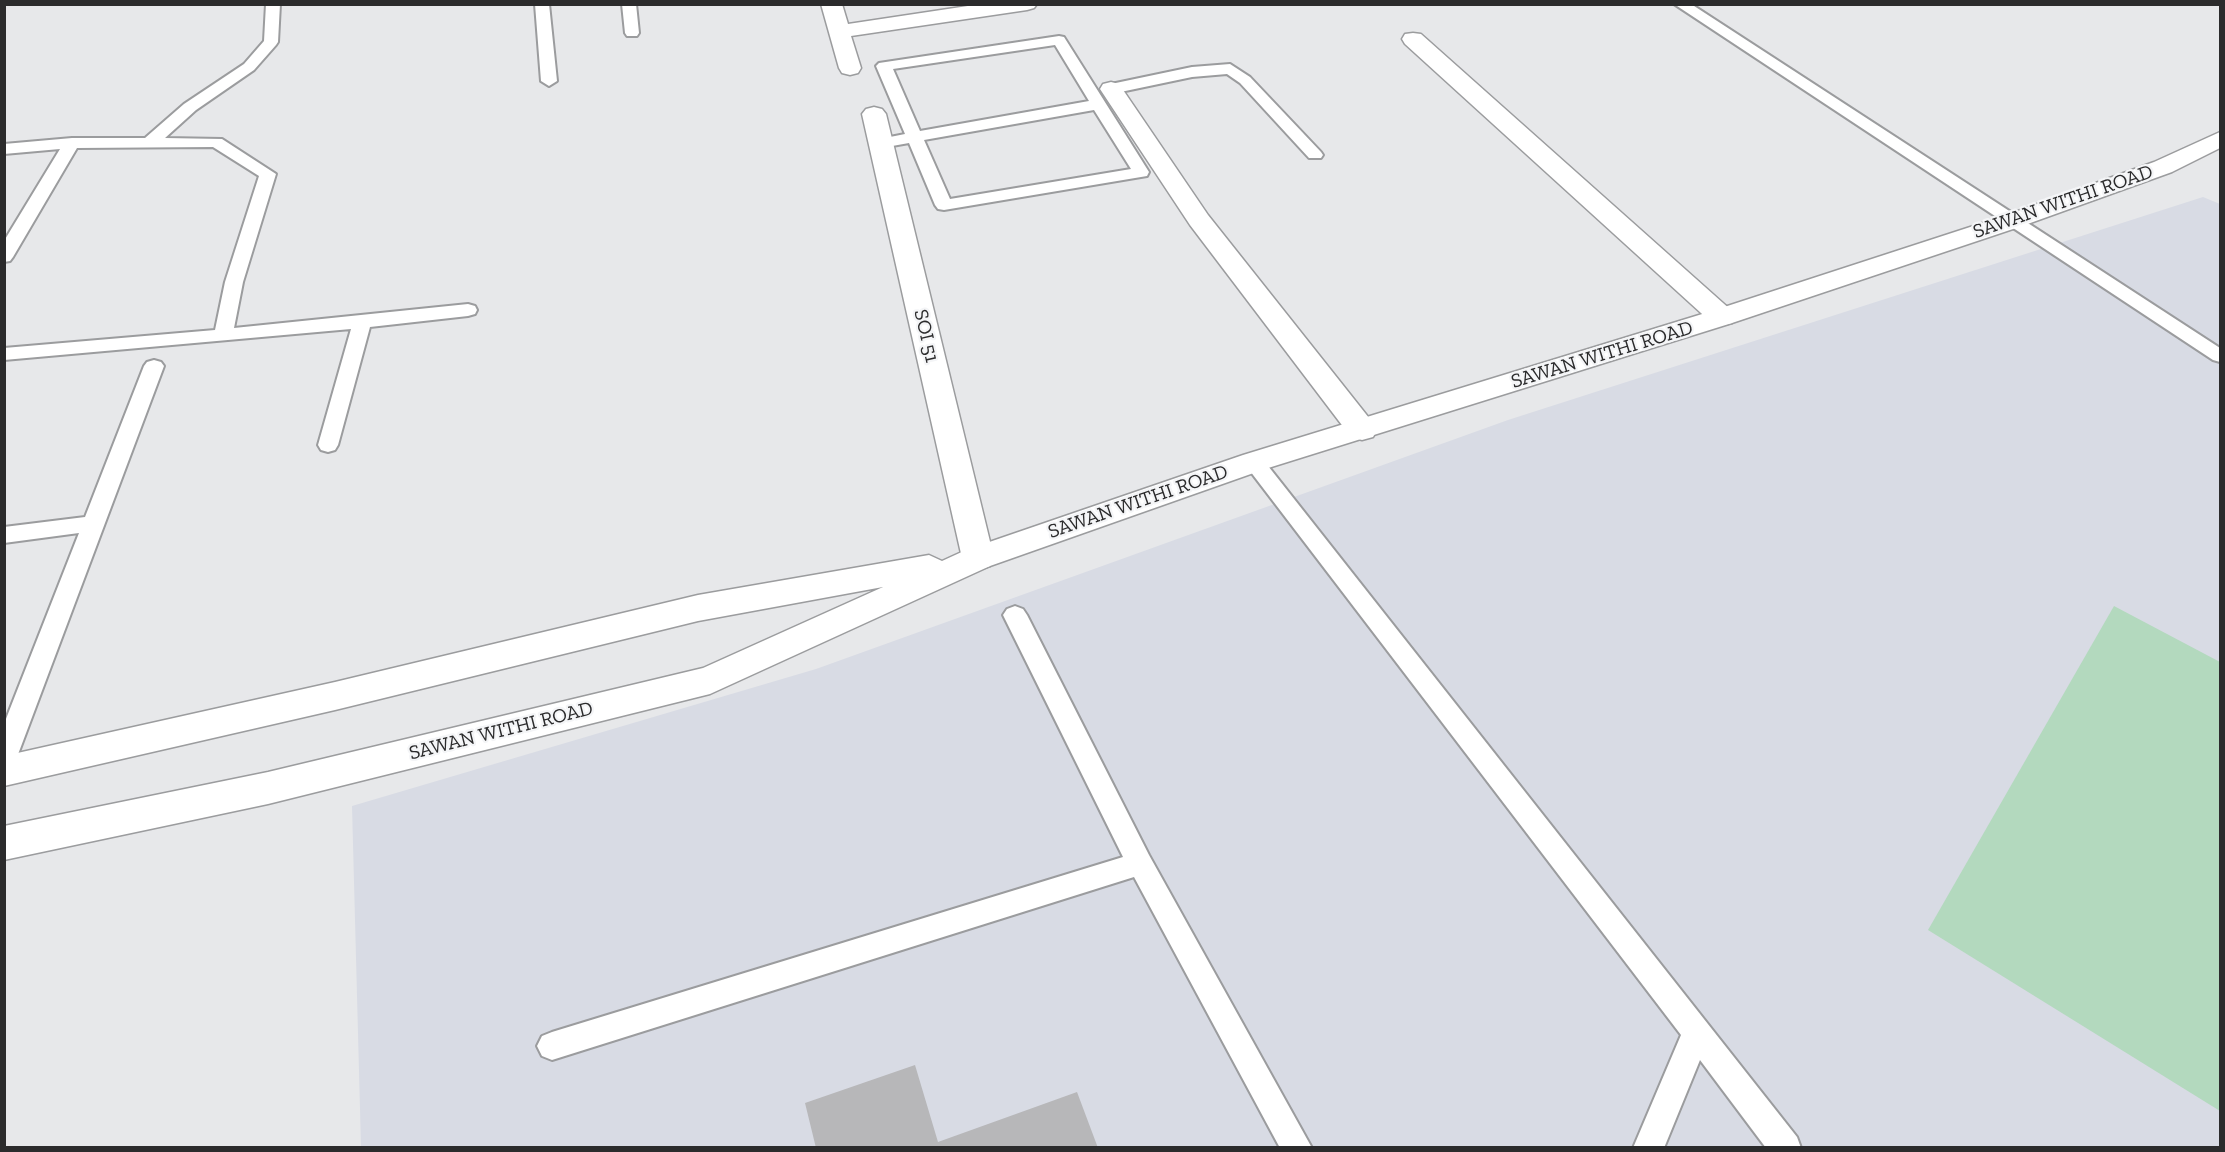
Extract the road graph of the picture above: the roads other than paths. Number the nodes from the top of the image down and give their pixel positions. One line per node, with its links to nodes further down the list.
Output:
1 (273, 4): 16 (lane)
2 (542, 4): 11 (lane)
3 (629, 4): 8 (lane)
4 (831, 4): 7 (main road)
5 (1027, 4): 7 (main road)
6 (1681, 4): 21 (lane)
7 (838, 32): 10 (main road)
8 (632, 33)
9 (1413, 39): 24 (main road)
10 (850, 68)
11 (549, 81)
12 (1105, 97): 14 (lane); 14 (lane); 14 (lane); 20 (lane); 30 (main road)
13 (874, 114): 17 (main road, SOI 51)
14 (915, 137): 17 (lane)
15 (2220, 139): 21 (main road, SAWAN WITHI ROAD)
16 (149, 143): 18 (lane); 26 (lane)
17 (881, 143): 35 (main road, SOI 51)
18 (72, 144): 19 (lane); 22 (lane)
19 (4, 149)
20 (1315, 155)
21 (2013, 220): 24 (main road, SAWAN WITHI ROAD); 28 (lane)
22 (4, 257)
23 (468, 310): 25 (lane)
24 (1722, 317): 30 (main road, SAWAN WITHI ROAD)
25 (362, 322): 26 (lane); 31 (lane)
26 (222, 335): 27 (lane)
27 (4, 354)
28 (2220, 356)
29 (154, 366): 33 (lane)
30 (1362, 430): 32 (main road, SAWAN WITHI ROAD)
31 (328, 445)
32 (1254, 462): 35 (main road, SAWAN WITHI ROAD); 41 (lane)
33 (92, 524): 34 (lane); 37 (lane)
34 (4, 535)
35 (978, 558): 38 (main road, SAWAN WITHI ROAD); 39 (main road, SAWAN WITHI ROAD)
36 (1015, 615): 40 (lane)
37 (4, 757)
38 (4, 771)
39 (4, 843)
40 (1140, 863): 42 (lane); 43 (lane)
41 (1696, 1033): 44 (lane); 45 (lane)
42 (552, 1046)
43 (1297, 1148)
44 (1648, 1148)
45 (1786, 1148)

